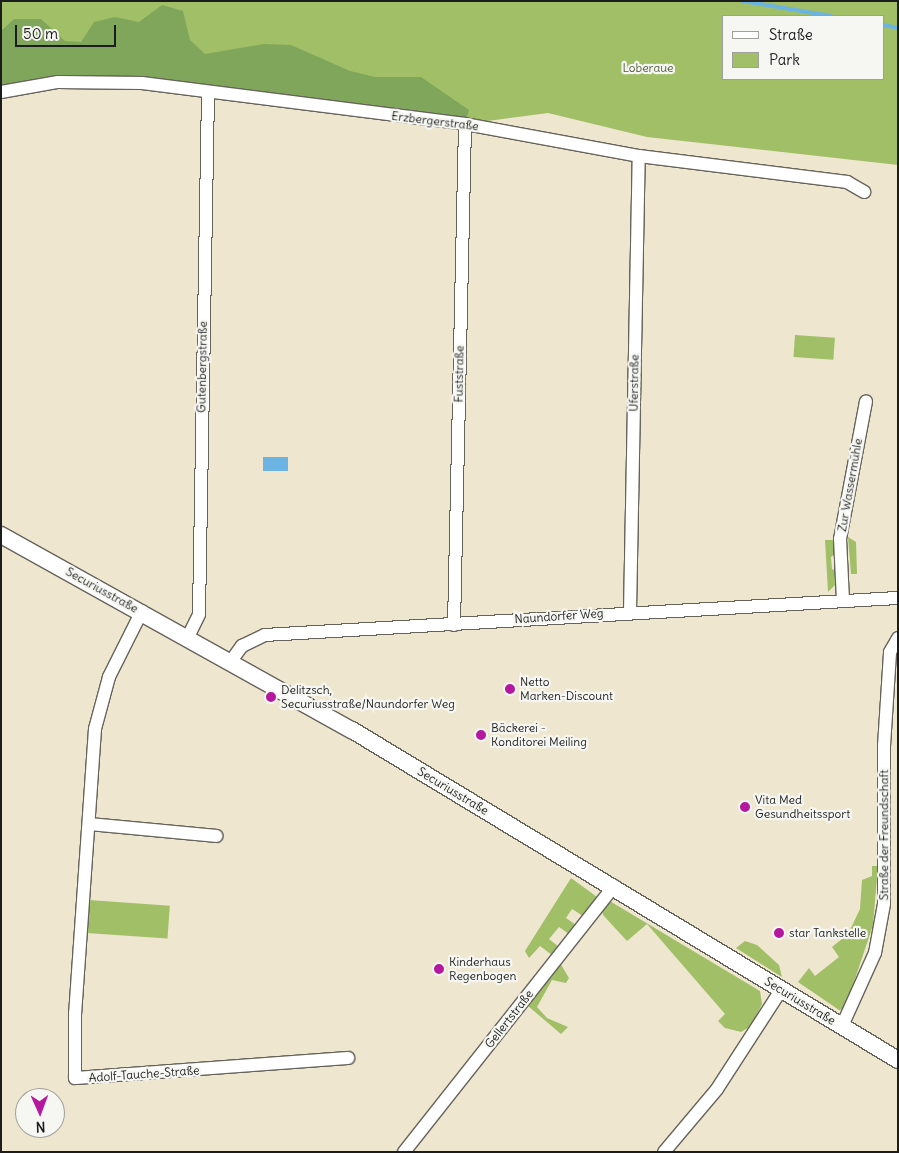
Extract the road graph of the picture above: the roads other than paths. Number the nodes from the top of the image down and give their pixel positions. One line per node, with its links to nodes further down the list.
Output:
1 (1, 92): 2 (street, Erzbergerstraße)
2 (208, 94): 3 (street, Erzbergerstraße); 13 (street, Gutenbergstraße)
3 (465, 124): 4 (street, Erzbergerstraße); 12 (street, Fuststraße)
4 (639, 156): 5 (street, Erzbergerstraße); 10 (street, Uferstraße)
5 (864, 192)
6 (866, 401): 9 (street, Zur Wassermühle)
7 (1, 534): 11 (street, Securiusstraße)
8 (898, 598): 9 (street, Naundorfer Weg)
9 (843, 600): 10 (street, Naundorfer Weg)
10 (630, 611): 12 (street, Naundorfer Weg)
11 (142, 612): 13 (street, Securiusstraße); 16 (street, Adolf-Tauche-Straße)
12 (454, 624): 15 (street, Naundorfer Weg)
13 (188, 637): 15 (street, Securiusstraße)
14 (898, 638): 20 (street, Straße der Freundschaft)
15 (231, 662): 18 (street, Securiusstraße)
16 (90, 824): 17 (street); 21 (street, Adolf-Tauche-Straße)
17 (216, 836)
18 (614, 886): 19 (street, Securiusstraße); 23 (street, Gellertstraße)
19 (781, 990): 20 (street, Securiusstraße); 24 (street)
20 (842, 1026): 22 (street, Securiusstraße)
21 (348, 1058)
22 (898, 1060)
23 (404, 1152)
24 (664, 1152)

